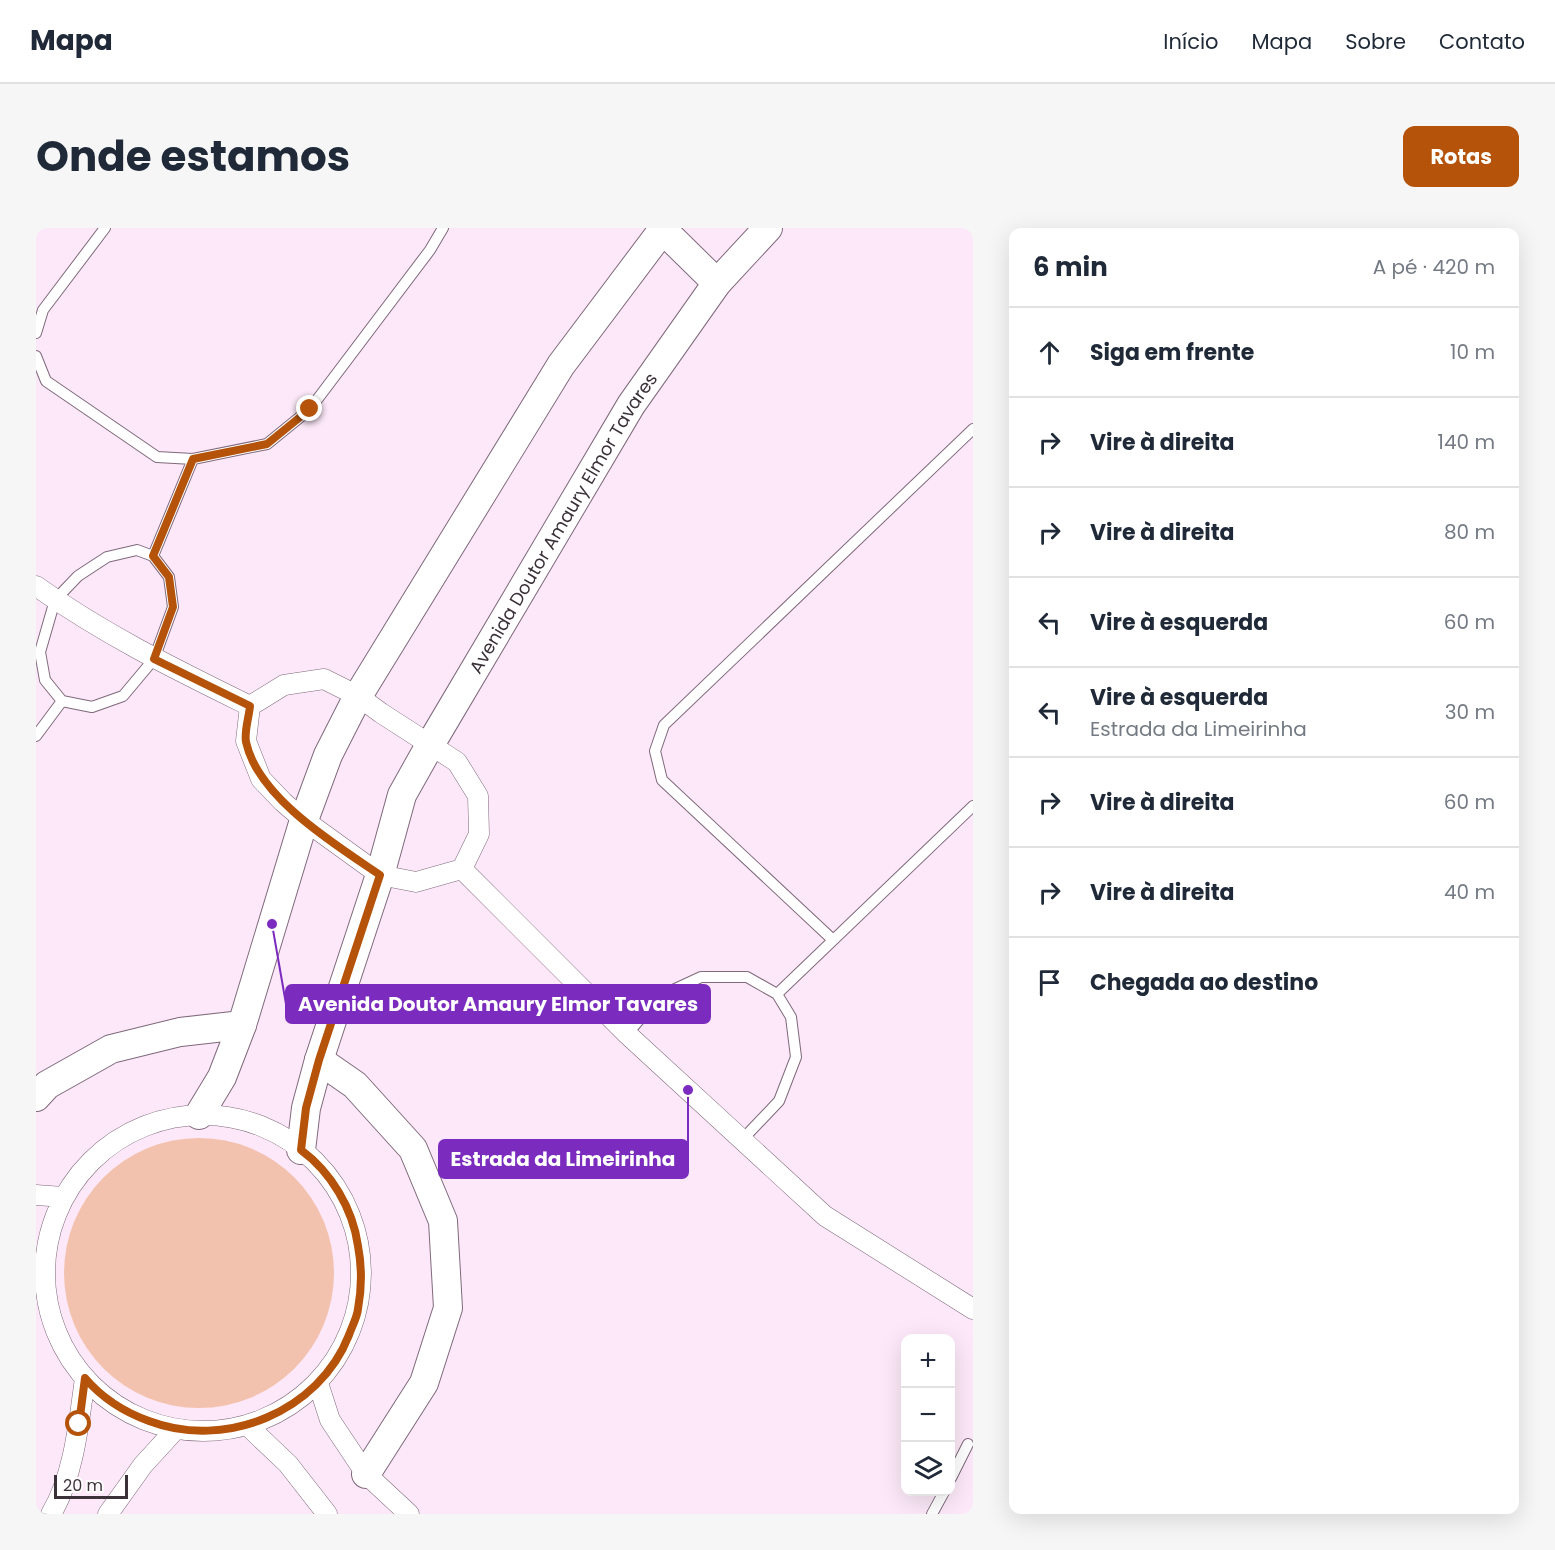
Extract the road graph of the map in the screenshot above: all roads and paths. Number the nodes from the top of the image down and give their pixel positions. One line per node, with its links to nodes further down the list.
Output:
1 (105, 228): 6 (lane)
2 (442, 228): 9 (lane)
3 (768, 228): 5 (street, Avenida Doutor Amaury Elmor Tavares)
4 (664, 229): 5 (street); 14 (street)
5 (717, 283): 18 (street, Avenida Doutor Amaury Elmor Tavares)
6 (36, 333)
7 (36, 356): 9 (lane)
8 (973, 429): 23 (lane)
9 (193, 459): 10 (lane)
10 (153, 556): 12 (lane); 13 (lane)
11 (36, 586): 12 (street)
12 (56, 600): 13 (street); 15 (lane)
13 (154, 659): 15 (lane); 16 (street)
14 (358, 696): 16 (street); 18 (street); 20 (street)
15 (62, 701): 17 (lane)
16 (250, 706): 20 (street)
17 (36, 736)
18 (430, 745): 21 (street); 22 (street, Avenida Doutor Amaury Elmor Tavares)
19 (973, 806): 23 (lane)
20 (304, 820): 22 (street); 25 (street)
21 (462, 868): 22 (street); 26 (street)
22 (380, 875): 27 (street, Avenida Doutor Amaury Elmor Tavares)
23 (833, 940): 24 (lane)
24 (777, 994): 26 (lane); 30 (lane)
25 (242, 1025): 28 (street); 29 (street)
26 (627, 1034): 30 (street)
27 (319, 1060): 31 (street, Avenida Doutor Amaury Elmor Tavares); 42 (street)
28 (36, 1097)
29 (199, 1115): 31 (street); 33 (street)
30 (742, 1140): 35 (street)
31 (301, 1150): 37 (street)
32 (36, 1195): 33 (street)
33 (63, 1197): 34 (street)
34 (40, 1275): 36 (street)
35 (973, 1309)
36 (85, 1378): 39 (street); 44 (street)
37 (318, 1383): 38 (street); 42 (street)
38 (248, 1426): 39 (street); 46 (street)
39 (176, 1429): 45 (street)
40 (968, 1444): 41 (lane)
41 (955, 1470)
42 (366, 1474): 47 (street)
43 (941, 1496): 48 (lane)
44 (51, 1514)
45 (108, 1514)
46 (327, 1514)
47 (409, 1514)
48 (932, 1514)

